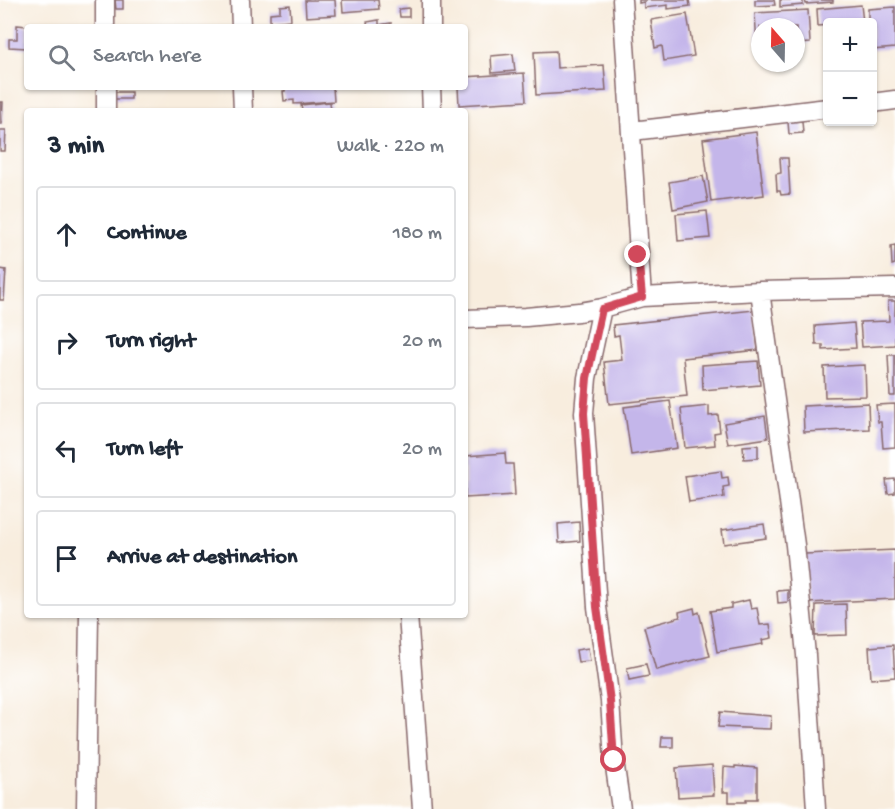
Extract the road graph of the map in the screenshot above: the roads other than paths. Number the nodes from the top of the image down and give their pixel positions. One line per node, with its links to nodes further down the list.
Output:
1 (105, 0): 5 (street)
2 (240, 0): 6 (street)
3 (430, 0): 7 (street)
4 (622, 0): 17 (street)
5 (105, 24)
6 (241, 24)
7 (431, 24)
8 (105, 90): 13 (street)
9 (242, 90): 14 (street)
10 (431, 90): 15 (street)
11 (895, 100): 12 (street)
12 (877, 102)
13 (106, 108)
14 (243, 108)
15 (432, 108)
16 (823, 109): 17 (street)
17 (632, 131): 20 (street)
18 (895, 288): 19 (street)
19 (760, 291): 20 (street); 28 (street)
20 (642, 297): 21 (street)
21 (602, 309): 22 (street); 27 (street)
22 (468, 319)
23 (89, 618): 25 (street)
24 (408, 618): 26 (street)
25 (86, 809)
26 (422, 809)
27 (621, 809)
28 (816, 809)

